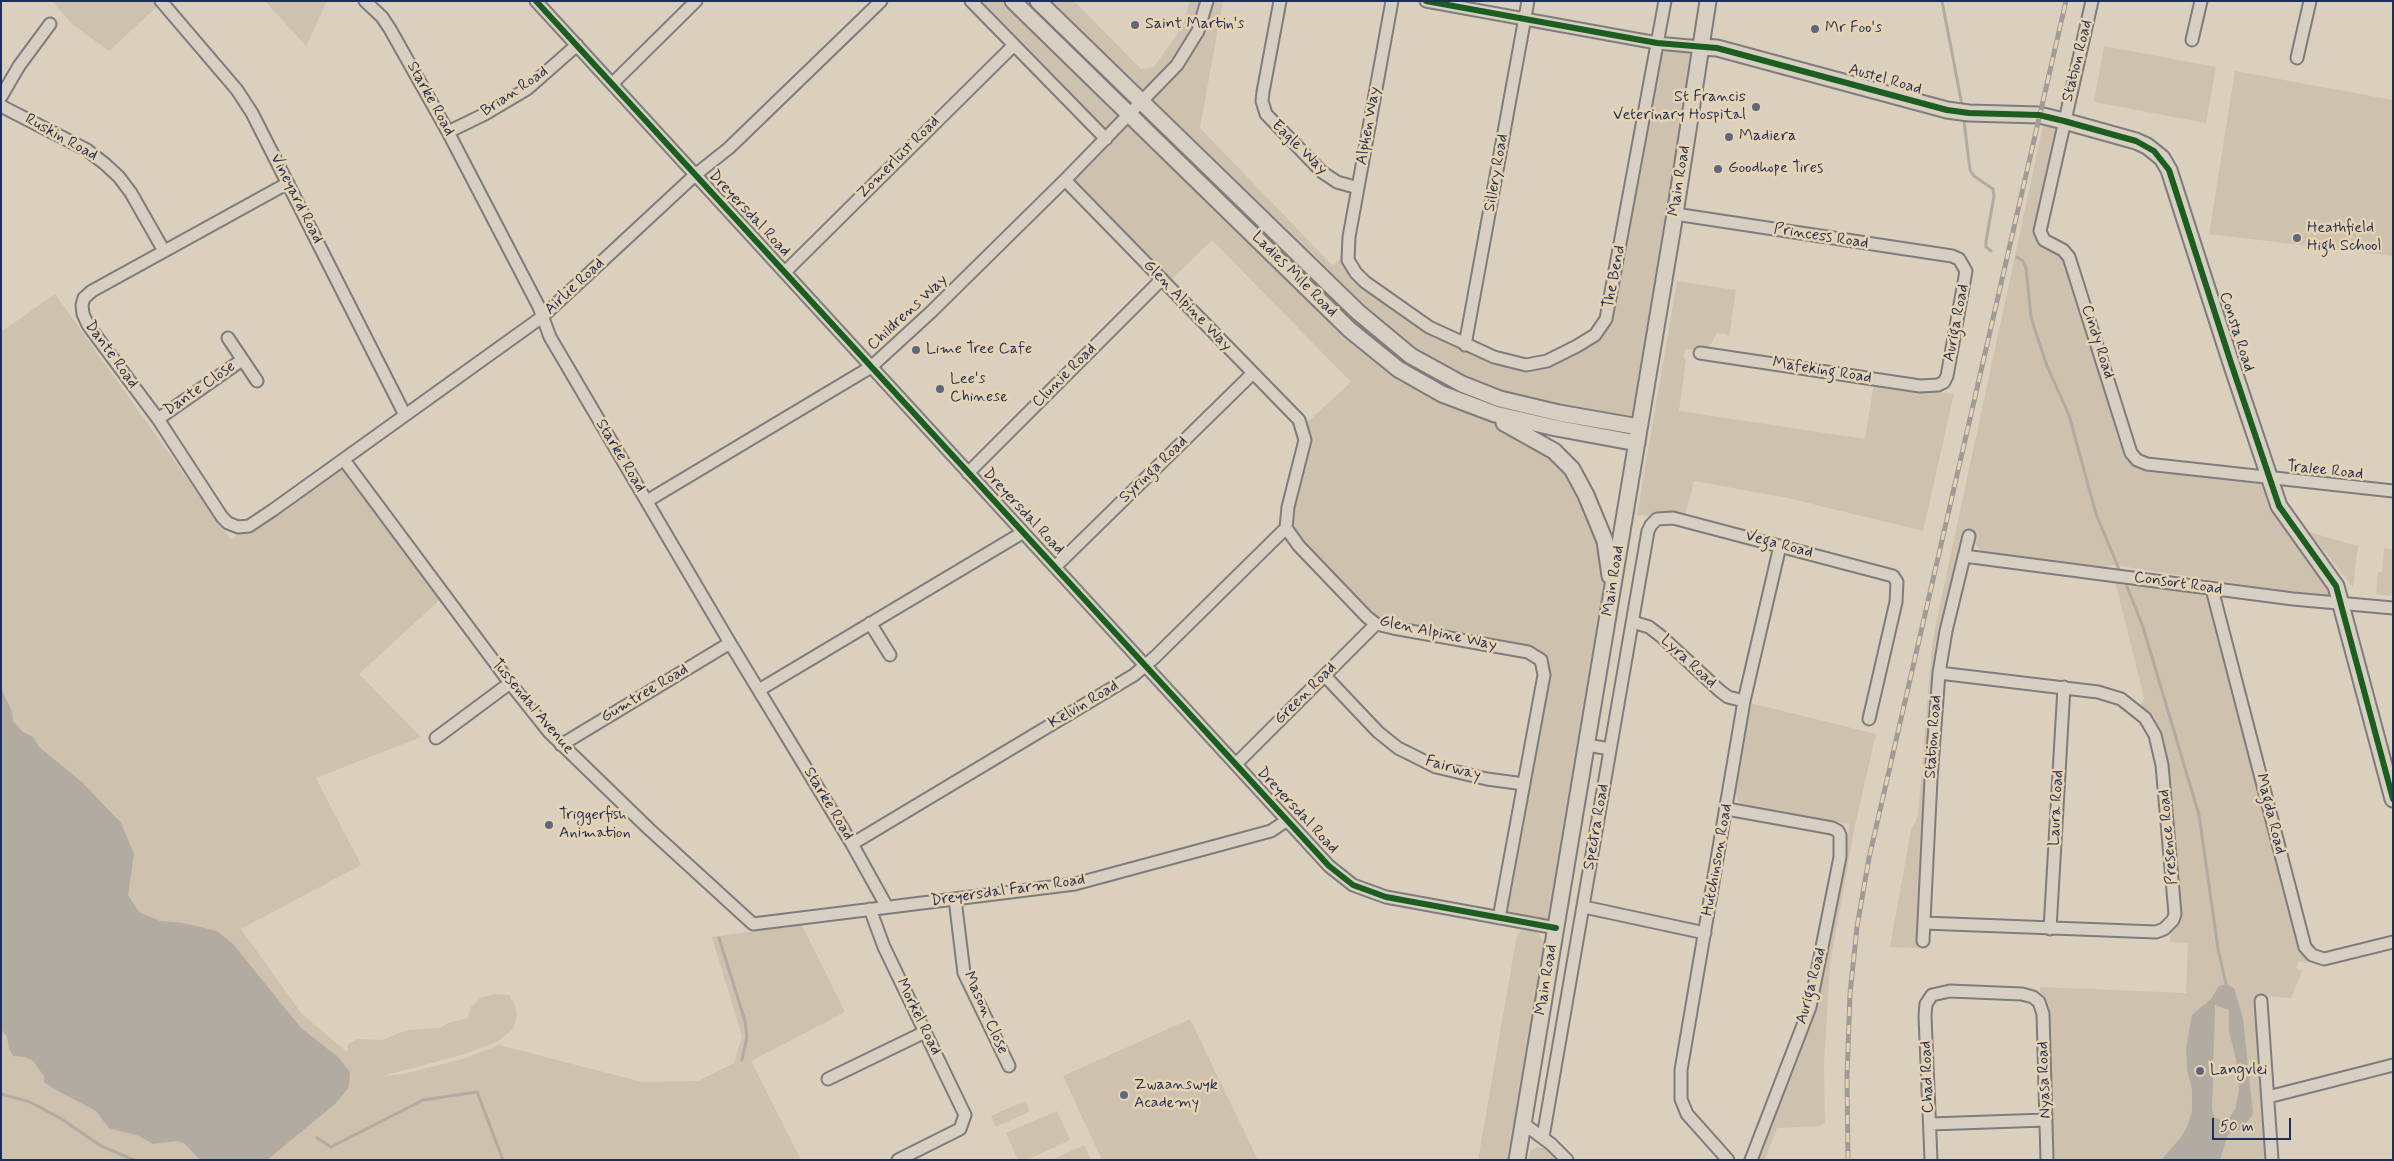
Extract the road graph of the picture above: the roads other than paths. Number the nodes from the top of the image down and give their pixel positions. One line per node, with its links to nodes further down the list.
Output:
1 (161, 1): 37 (street, Vineyard Road)
2 (365, 1): 33 (street, Starke Road)
3 (536, 1): 23 (street, Dreyersdal Road)
4 (696, 1): 27 (street)
5 (881, 1): 35 (street, Airlie Road)
6 (971, 1): 24 (street)
7 (1013, 1): 31 (main road, Ladies Mile Road)
8 (1038, 1): 29 (main road, Ladies Mile Road)
9 (1208, 1): 29 (street, Childrens Way)
10 (1280, 1): 38 (street, Eagle Way)
11 (1392, 1): 38 (street, Alphen Way)
12 (1426, 1): 19 (street)
13 (1528, 1): 19 (street, Sillery Road)
14 (1665, 1): 22 (street, The Bend)
15 (1708, 1): 25 (main road, Main Road)
16 (2092, 1): 32 (street, Station Road)
17 (2201, 1): 21 (street)
18 (2310, 1): 26 (street)
19 (1525, 19): 22 (street); 48 (street, Sillery Road)
20 (50, 24): 28 (street)
21 (2192, 40)
22 (1657, 43): 25 (street); 48 (street, The Bend)
23 (577, 45): 27 (street, Dreyersdal Road); 33 (street, Brian Road)
24 (1014, 45): 34 (street); 44 (street, Zomerlust Road)
25 (1701, 47): 32 (main road, Austel Road); 39 (main road, Main Road)
26 (2297, 58)
27 (612, 84): 35 (street, Dreyersdal Road)
28 (1, 97)
29 (1142, 103): 31 (street, Childrens Way); 58 (main road, Ladies Mile Road)
30 (1, 106): 41 (street, Ruskin Road)
31 (1131, 114): 34 (street, Childrens Way); 55 (main road, Ladies Mile Road)
32 (2064, 120): 40 (street, Station Road); 63 (main road, Consta Road)
33 (448, 132): 46 (street, Starke Road)
34 (1106, 139): 36 (street, Childrens Way)
35 (695, 176): 44 (street, Dreyersdal Road); 46 (street, Airlie Road)
36 (1065, 180): 45 (street, Glen Alpine Way); 51 (street, Childrens Way)
37 (288, 183): 41 (street, Dante Road); 56 (street, Vineyard Road)
38 (1358, 188): 42 (street, Alphen Way)
39 (1675, 214): 43 (street, Princess Road); 58 (main road, Main Road)
40 (2042, 237): 61 (street, Cindy Road)
41 (164, 251): 57 (street, Dante Road)
42 (1347, 251): 48 (street, The Bend)
43 (1964, 264): 54 (street, Auriga Road)
44 (785, 272): 51 (street, Dreyersdal Road)
45 (1162, 279): 52 (street, Glen Alpine Way); 62 (street, Clunie Road)
46 (542, 317): 56 (street, Airlie Road); 65 (street, Starke Road)
47 (228, 338): 50 (street, Dante Close)
48 (1465, 345)
49 (1700, 353): 54 (street, Mafeking Road)
50 (242, 360): 53 (street, Dante Close); 57 (street, Dante Close)
51 (871, 367): 62 (street, Dreyersdal Road); 65 (street, Childrens Way)
52 (1253, 373): 68 (street, Glen Alpine Way); 73 (street, Syringa Road)
53 (257, 381)
54 (1944, 382)
55 (1458, 401): 59 (main road, Ladies Mile Road); 77 (main road)
56 (405, 415): 60 (street, Airlie Road)
57 (158, 419): 67 (street, Dante Road)
58 (1639, 427): 59 (main road, Main Road)
59 (1637, 443): 77 (main road, Main Road)
60 (344, 460): 67 (street, Airlie Road); 86 (street, Tussendal Avenue)
61 (2137, 460): 63 (street, Tralee Road)
62 (968, 473): 69 (street, Dreyersdal Road)
63 (2270, 478): 64 (street, Tralee Road); 75 (main road, Consta Road)
64 (2393, 492)
65 (647, 501): 81 (street, Starke Road)
66 (1657, 519): 71 (street, Vega Road); 78 (street, Spectra Road)
67 (234, 526)
68 (1286, 528): 80 (street, Glen Alpine Way); 83 (street, Kelvin Road)
69 (1022, 533): 73 (street, Dreyersdal Road); 79 (street)
70 (1969, 536): 72 (street, Station Road)
71 (1780, 546): 89 (street, Hutchinson Road); 90 (street, Vega Road)
72 (1964, 556): 74 (street, Consort Road); 84 (street, Station Road)
73 (1054, 566): 83 (street, Dreyersdal Road)
74 (2212, 589): 75 (street, Consort Road); 112 (street, Magda Road)
75 (2341, 604): 76 (street, Consort Road); 97 (main road, Consta Road)
76 (2393, 608)
77 (1609, 612): 93 (main road, Main Road)
78 (1633, 622): 89 (street, Lyra Road); 94 (street, Spectra Road)
79 (870, 623): 82 (street); 88 (street)
80 (1376, 624): 85 (street, Green Road); 96 (street, Glen Alpine Way)
81 (730, 643): 88 (street, Starke Road); 92 (street, Gumtree Road)
82 (890, 655)
83 (1145, 666): 95 (street, Dreyersdal Road); 100 (street, Kelvin Road)
84 (1939, 673): 87 (street, Presence Road); 106 (street, Station Road)
85 (1325, 676): 95 (street, Green Road); 96 (street, Fairway)
86 (510, 683): 91 (street); 92 (street, Tussendal Avenue)
87 (2064, 687): 109 (street, Laura Road); 109 (street, Presence Road)
88 (759, 690): 100 (street, Starke Road)
89 (1744, 701): 98 (street, Hutchinson Road)
90 (1869, 719)
91 (436, 738)
92 (561, 745): 107 (street, Tussendal Avenue)
93 (1587, 745): 94 (street); 108 (main road, Main Road)
94 (1610, 749): 103 (street, Spectra Road)
95 (1236, 764): 99 (street, Dreyersdal Road)
96 (1524, 784): 105 (street, Glen Alpine Way)
97 (2393, 799)
98 (1727, 809): 110 (street, Hutchinson Road); 128 (street, Auriga Road)
99 (1286, 821): 101 (street, Dreyersdal Farm Road); 105 (street, Dreyersdal Road)
100 (852, 844): 102 (street, Starke Road)
101 (955, 899): 102 (street, Dreyersdal Farm Road); 117 (street, Mason Close)
102 (886, 907): 104 (street, Dreyersdal Farm Road)
103 (1584, 907): 110 (street); 123 (street, Spectra Road)
104 (870, 909): 107 (street, Dreyersdal Farm Road); 115 (street, Morkel Road)
105 (1499, 918): 108 (street, Dreyersdal Road)
106 (1924, 923): 109 (street, Presence Road); 111 (street, Station Road)
107 (753, 924)
108 (1556, 928): 121 (main road, Main Road)
109 (2050, 929)
110 (1705, 933): 127 (street, Hutchinson Road)
111 (1923, 941)
112 (2393, 942)
113 (2261, 1001): 119 (street)
114 (2039, 1002): 120 (street, Nyasa Road); 122 (street, Chad Road)
115 (925, 1032): 118 (street); 124 (street, Morkel Road)
116 (2393, 1064): 119 (street)
117 (1009, 1066)
118 (828, 1078)
119 (2268, 1097): 131 (street)
120 (2046, 1120): 122 (street); 130 (street, Nyasa Road)
121 (1524, 1124): 123 (street); 125 (main road, Main Road)
122 (1930, 1124): 129 (street, Chad Road)
123 (1543, 1137): 126 (street)
124 (898, 1160)
125 (1518, 1160)
126 (1567, 1160)
127 (1728, 1160)
128 (1751, 1160)
129 (1931, 1160)
130 (2047, 1160)
131 (2272, 1160)

